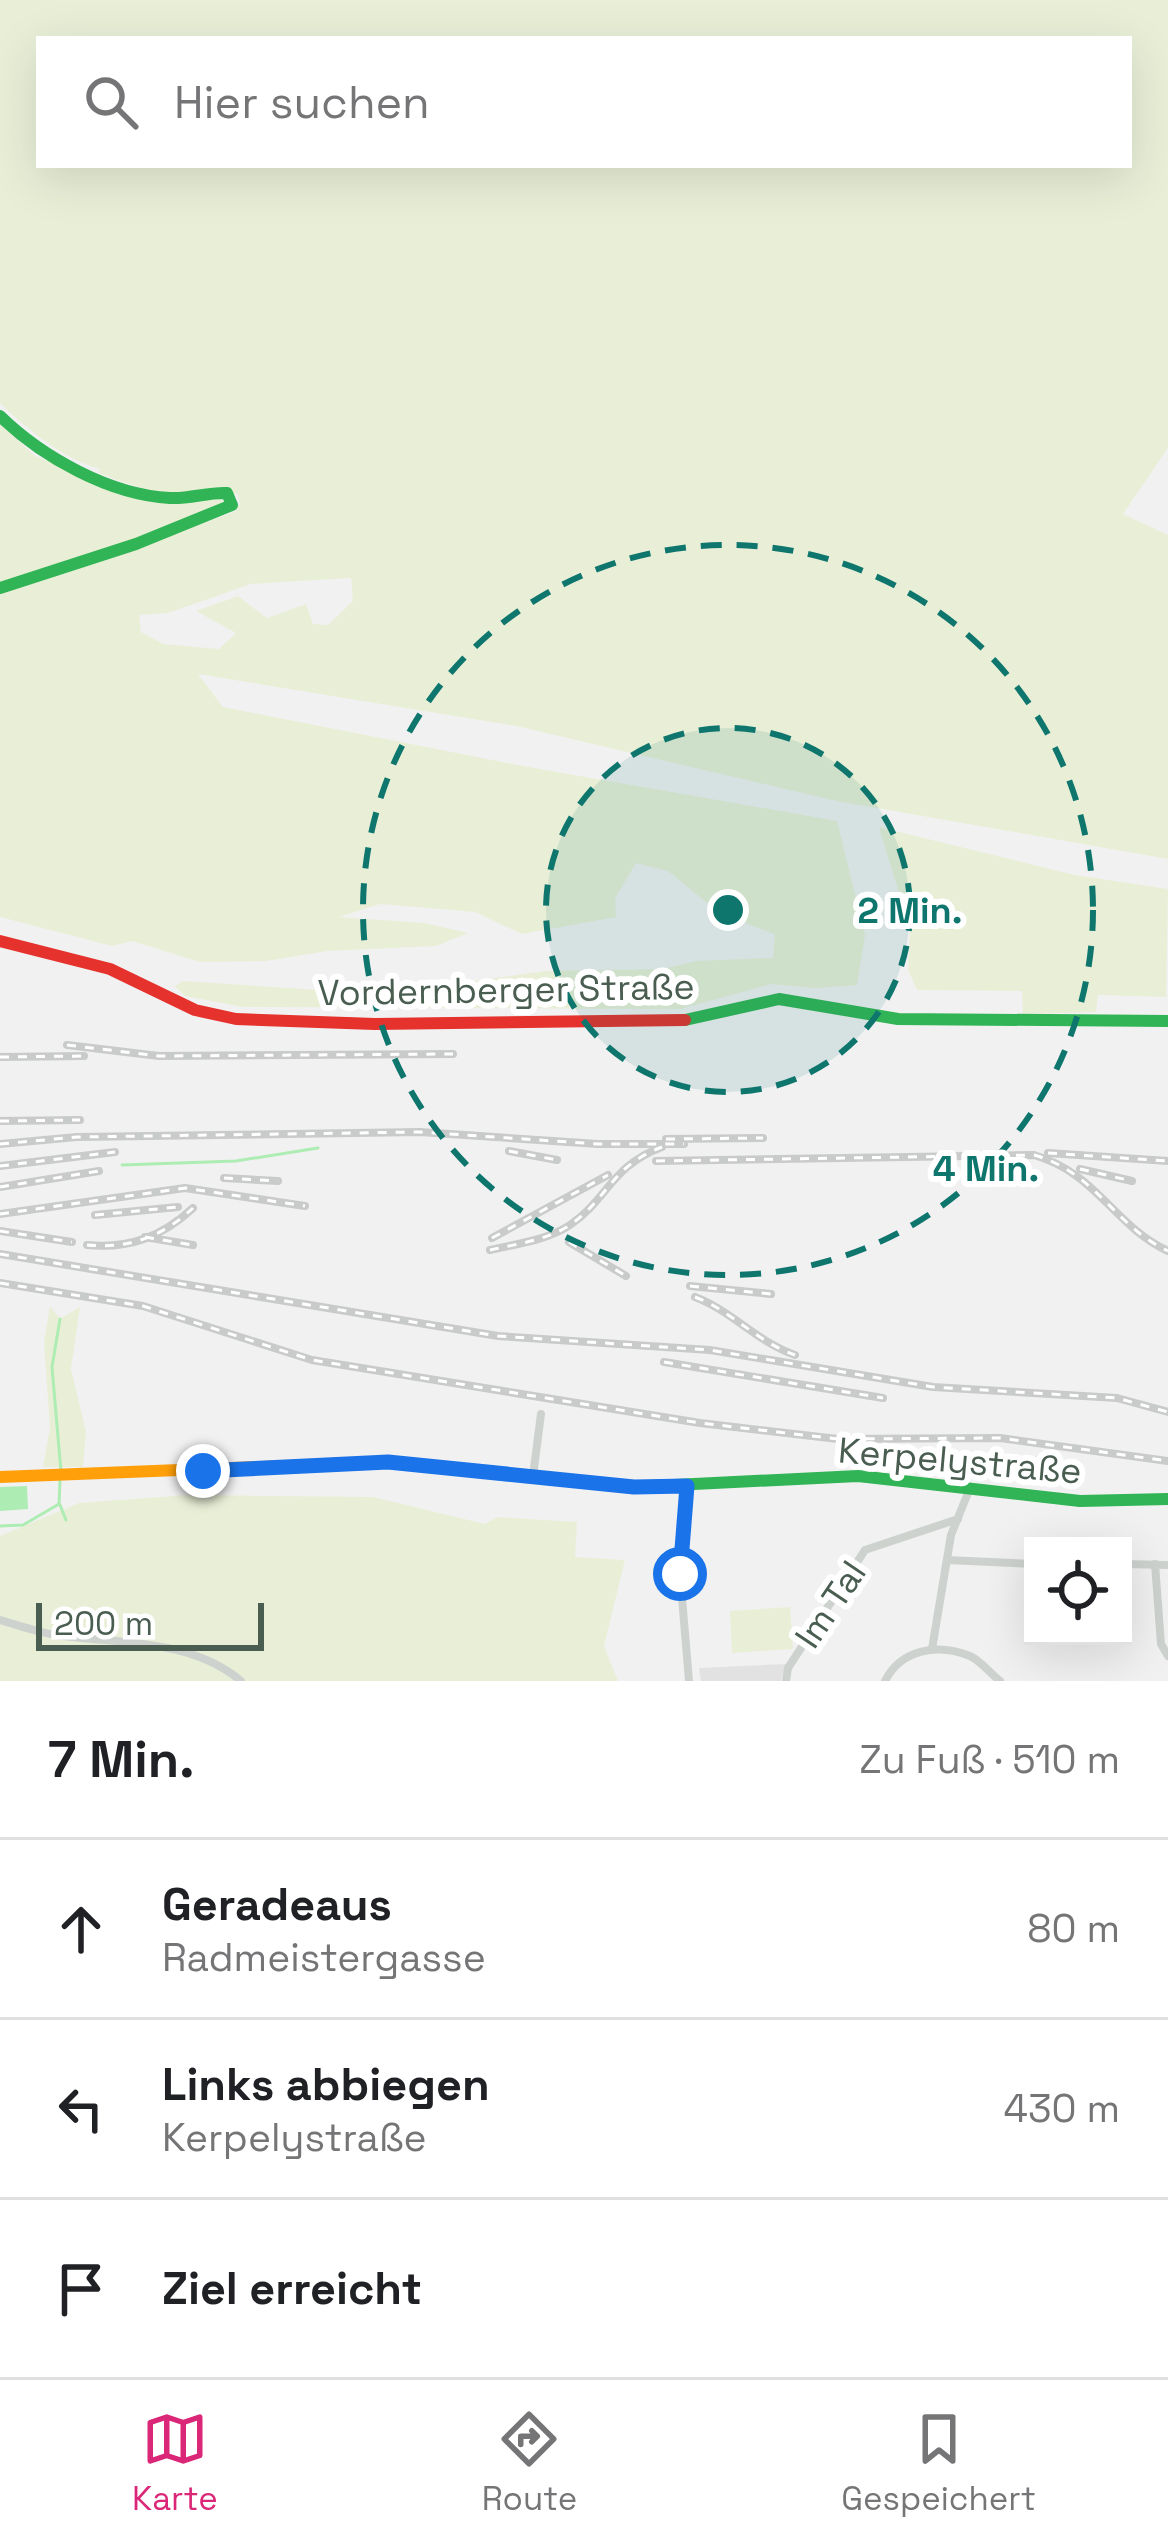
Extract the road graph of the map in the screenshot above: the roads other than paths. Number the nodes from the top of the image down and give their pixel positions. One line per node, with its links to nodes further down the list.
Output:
1 (0, 416): 2 (main road)
2 (0, 588)
3 (0, 941): 4 (main road, Vordernberger Straße)
4 (1168, 1021)
5 (541, 1414): 6 (street)
6 (532, 1476): 7 (main road, Kerpelystraße); 8 (main road, Kerpelystraße)
7 (0, 1477)
8 (687, 1486): 9 (main road, Kerpelystraße); 21 (street)
9 (970, 1488): 10 (main road, Kerpelystraße); 11 (street)
10 (1168, 1498)
11 (958, 1519): 12 (street); 22 (street, Im Tal)
12 (947, 1560): 13 (street); 18 (street)
13 (1024, 1564)
14 (1132, 1564): 15 (street)
15 (1155, 1564): 16 (street); 19 (street)
16 (1168, 1564)
17 (0, 1620): 20 (street)
18 (932, 1648): 23 (street); 24 (street)
19 (1168, 1656)
20 (241, 1681)
21 (688, 1681)
22 (786, 1681)
23 (885, 1681)
24 (998, 1681)

